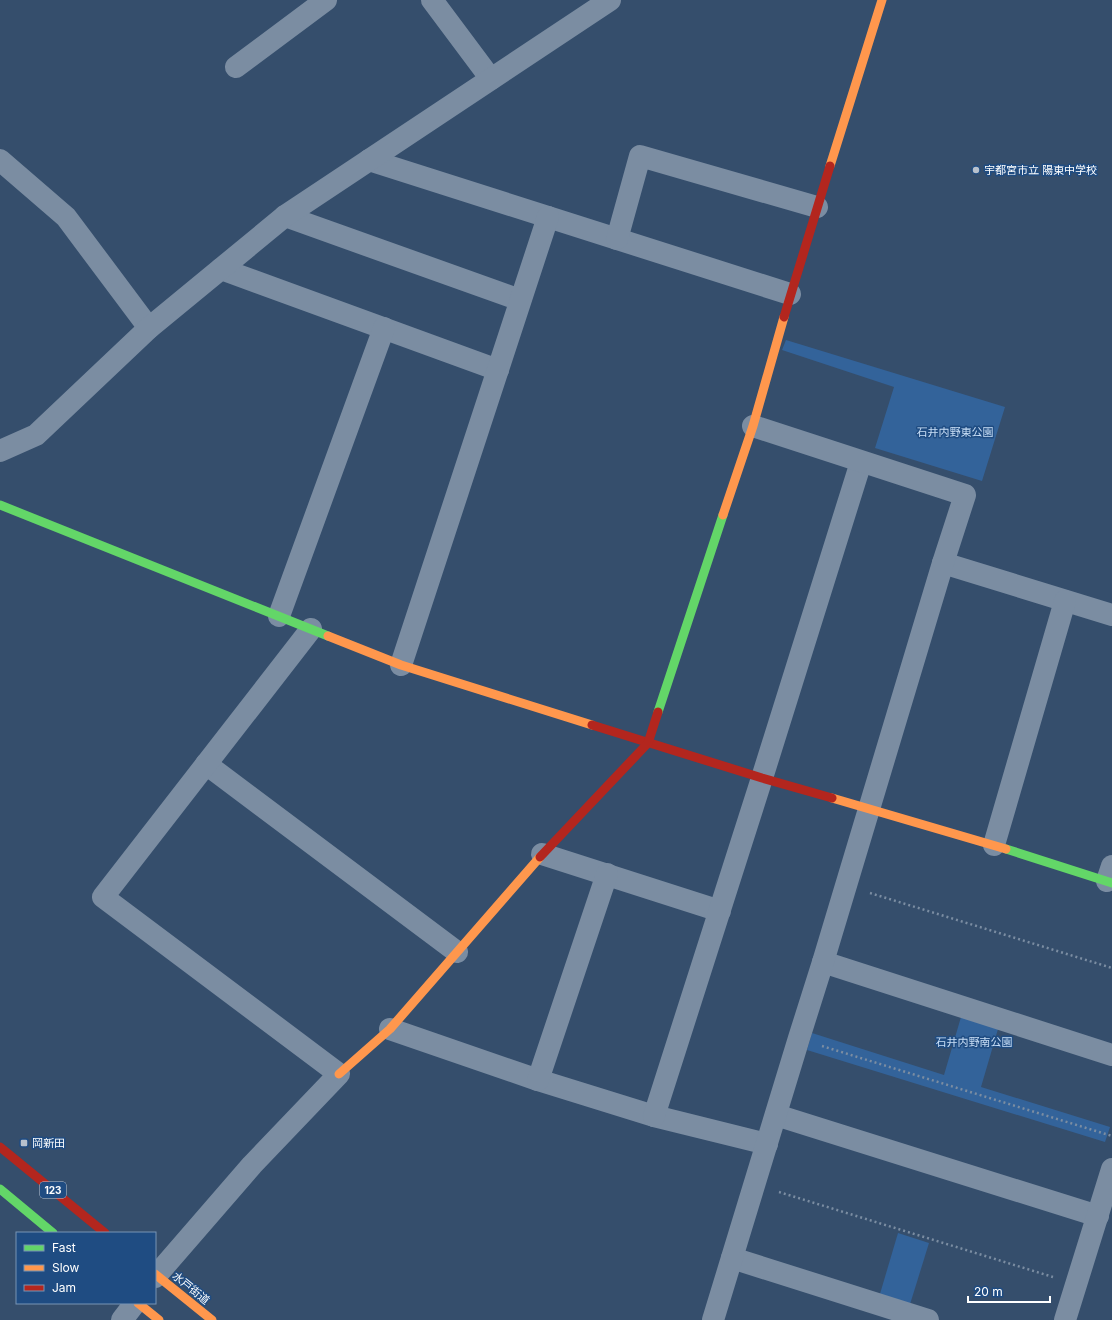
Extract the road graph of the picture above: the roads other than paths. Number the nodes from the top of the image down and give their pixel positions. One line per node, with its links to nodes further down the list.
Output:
1 (326, 0): 5 (street)
2 (432, 0): 6 (street)
3 (610, 0): 6 (street)
4 (882, 0): 9 (main road)
5 (236, 67)
6 (491, 79): 8 (street)
7 (0, 160): 16 (street)
8 (369, 160): 10 (street); 11 (street)
9 (817, 207): 12 (street); 14 (main road)
10 (285, 216): 13 (street); 15 (street)
11 (548, 217): 12 (street); 15 (street)
12 (617, 239): 14 (street)
13 (221, 269): 16 (street); 17 (street)
14 (790, 294): 19 (main road)
15 (520, 300): 18 (street)
16 (149, 328): 20 (street)
17 (384, 328): 18 (street); 26 (street)
18 (498, 370): 28 (street)
19 (753, 426): 21 (street); 29 (main road)
20 (0, 451)
21 (861, 462): 23 (street); 31 (street)
22 (0, 505): 26 (main road)
23 (943, 563): 24 (street); 32 (street)
24 (1065, 601): 25 (street); 33 (street)
25 (1112, 615)
26 (279, 616): 27 (main road)
27 (310, 628): 28 (main road); 30 (street)
28 (400, 664): 29 (main road)
29 (648, 743): 31 (main road); 34 (main road)
30 (206, 764): 38 (street); 42 (street)
31 (762, 778): 32 (main road); 37 (street)
32 (868, 808): 33 (main road); 39 (street)
33 (994, 846): 36 (main road)
34 (542, 854): 35 (street); 38 (main road)
35 (607, 874): 37 (street); 43 (street)
36 (1110, 877)
37 (720, 910): 45 (street)
38 (457, 952): 40 (main road)
39 (823, 962): 41 (street); 44 (street)
40 (390, 1029): 42 (main road); 43 (street)
41 (1112, 1056)
42 (339, 1074): 54 (street)
43 (538, 1080): 45 (street)
44 (776, 1115): 46 (street); 50 (street)
45 (654, 1116): 46 (street)
46 (767, 1144): 53 (street)
47 (0, 1147): 52 (main road, 123)
48 (1112, 1169): 50 (street)
49 (0, 1189): 51 (main road)
50 (1098, 1216): 63 (street)
51 (52, 1232)
52 (104, 1232)
53 (732, 1258): 61 (street); 62 (street)
54 (156, 1274)
55 (156, 1276): 60 (main road, 水戸街道)
56 (135, 1304): 58 (street)
57 (137, 1304): 59 (main road)
58 (122, 1320)
59 (159, 1320)
60 (212, 1320)
61 (713, 1320)
62 (928, 1320)
63 (1066, 1320)

